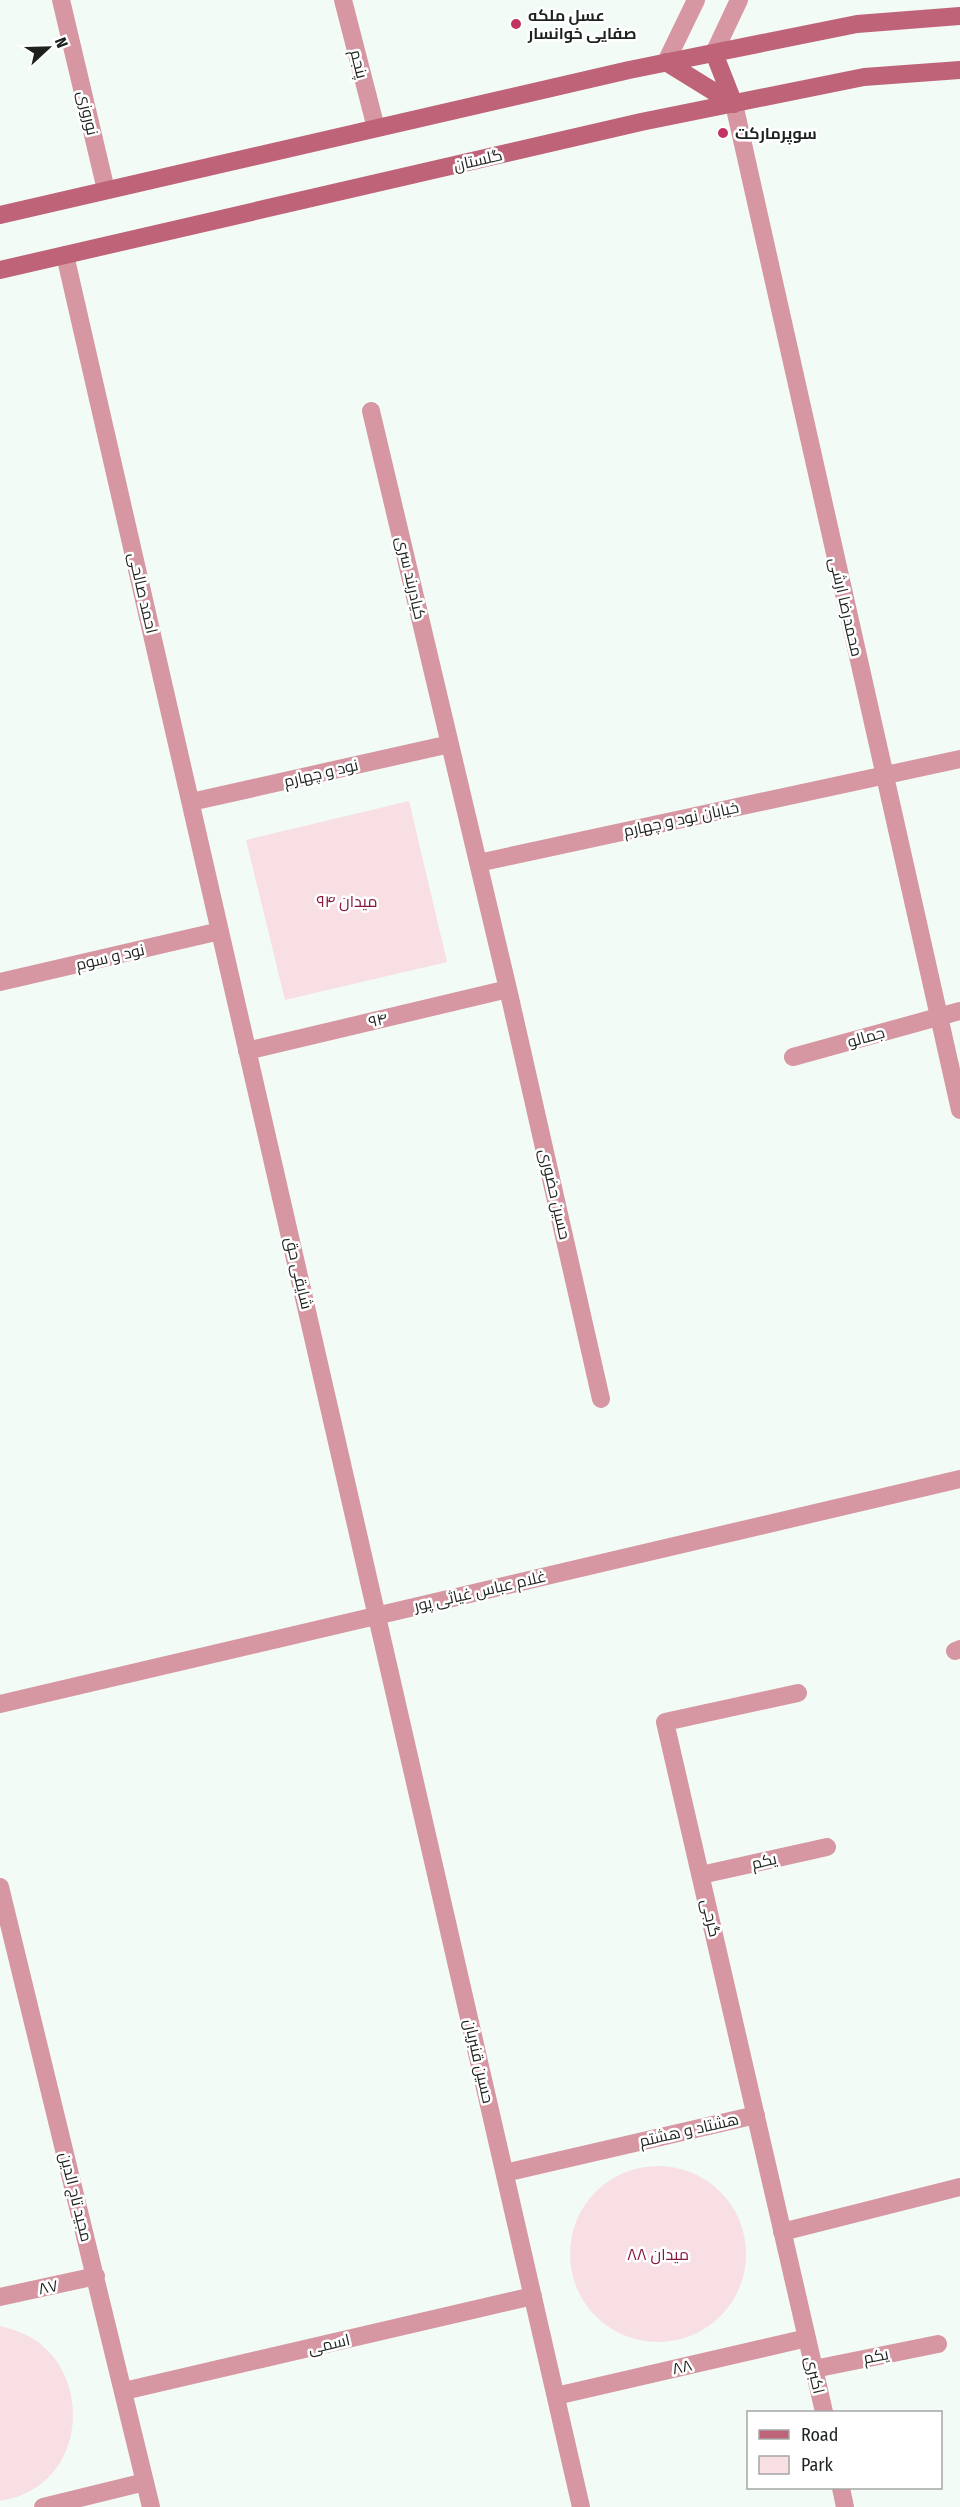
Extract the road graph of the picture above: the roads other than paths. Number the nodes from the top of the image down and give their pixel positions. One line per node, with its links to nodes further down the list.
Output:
1 (61, 0): 11 (street, نوروزی)
2 (343, 0): 10 (street, پنجم)
3 (696, 0): 7 (street)
4 (739, 0): 6 (street)
5 (960, 16): 6 (main road)
6 (714, 53): 7 (main road); 9 (main road)
7 (666, 62): 9 (main road); 10 (main road)
8 (960, 70): 9 (main road, گلستان)
9 (734, 104): 13 (main road, گلستان); 18 (street, محمدرضا ارشی)
10 (376, 128): 11 (main road)
11 (106, 190): 12 (main road)
12 (0, 215)
13 (65, 255): 14 (main road, گلستان); 19 (street, احمد صالحی)
14 (0, 270)
15 (371, 411): 16 (street, کیادربند سری)
16 (450, 744): 19 (street, نود و چهارم); 20 (street, کیادربند سری)
17 (960, 759): 18 (street, خیابان نود و چهارم)
18 (884, 775): 20 (street, خیابان نود و چهارم); 25 (street, محمدرضا ارشی)
19 (191, 802): 21 (street, احمد صالحی)
20 (478, 863): 23 (street, حسین حضوری)
21 (220, 931): 22 (street, نود و سوم); 26 (street, شایقی حق)
22 (0, 982)
23 (508, 989): 26 (street, ۹۴); 29 (street, حسین حضوری)
24 (960, 1011): 25 (street, جمالو)
25 (939, 1016): 27 (street, جمالو); 28 (street, محمدرضا ارشی)
26 (248, 1051): 31 (street, شایقی حق)
27 (793, 1057)
28 (960, 1110)
29 (601, 1399)
30 (960, 1479): 31 (street, غلام عباس غیاثی ‌پور)
31 (377, 1615): 33 (street, غلام عباس غیاثی ‌پور); 38 (street, حسین قنبریان)
32 (798, 1693): 35 (street, گرجی)
33 (0, 1704)
34 (827, 1846): 35 (street, یکم)
35 (701, 1875): 37 (street, گرجی)
36 (0, 1887): 41 (street, مجید تاج الدین)
37 (756, 2115): 38 (street, هشتاد و هشتم); 40 (street, هشتاد و هشتم)
38 (505, 2173): 42 (street, حسین قنبریان)
39 (960, 2187): 40 (street)
40 (782, 2232): 44 (street, هشتاد و هشتم)
41 (96, 2276): 43 (street, ۸۷); 47 (street, مجید تاج الدین)
42 (533, 2296): 47 (street, اسمی); 48 (street, حسین قنبریان)
43 (0, 2297)
44 (807, 2338): 46 (street, اکبری); 48 (street, ۸۸)
45 (938, 2344): 46 (street, یکم)
46 (814, 2369): 49 (street, اکبری)
47 (124, 2391): 50 (street, مجید تاج الدین)
48 (556, 2396): 54 (street, حسین قنبریان)
49 (824, 2411)
50 (145, 2482): 52 (street); 53 (street, مجید تاج الدین)
51 (841, 2489): 55 (street)
52 (43, 2507)
53 (151, 2507)
54 (581, 2507)
55 (845, 2507)

